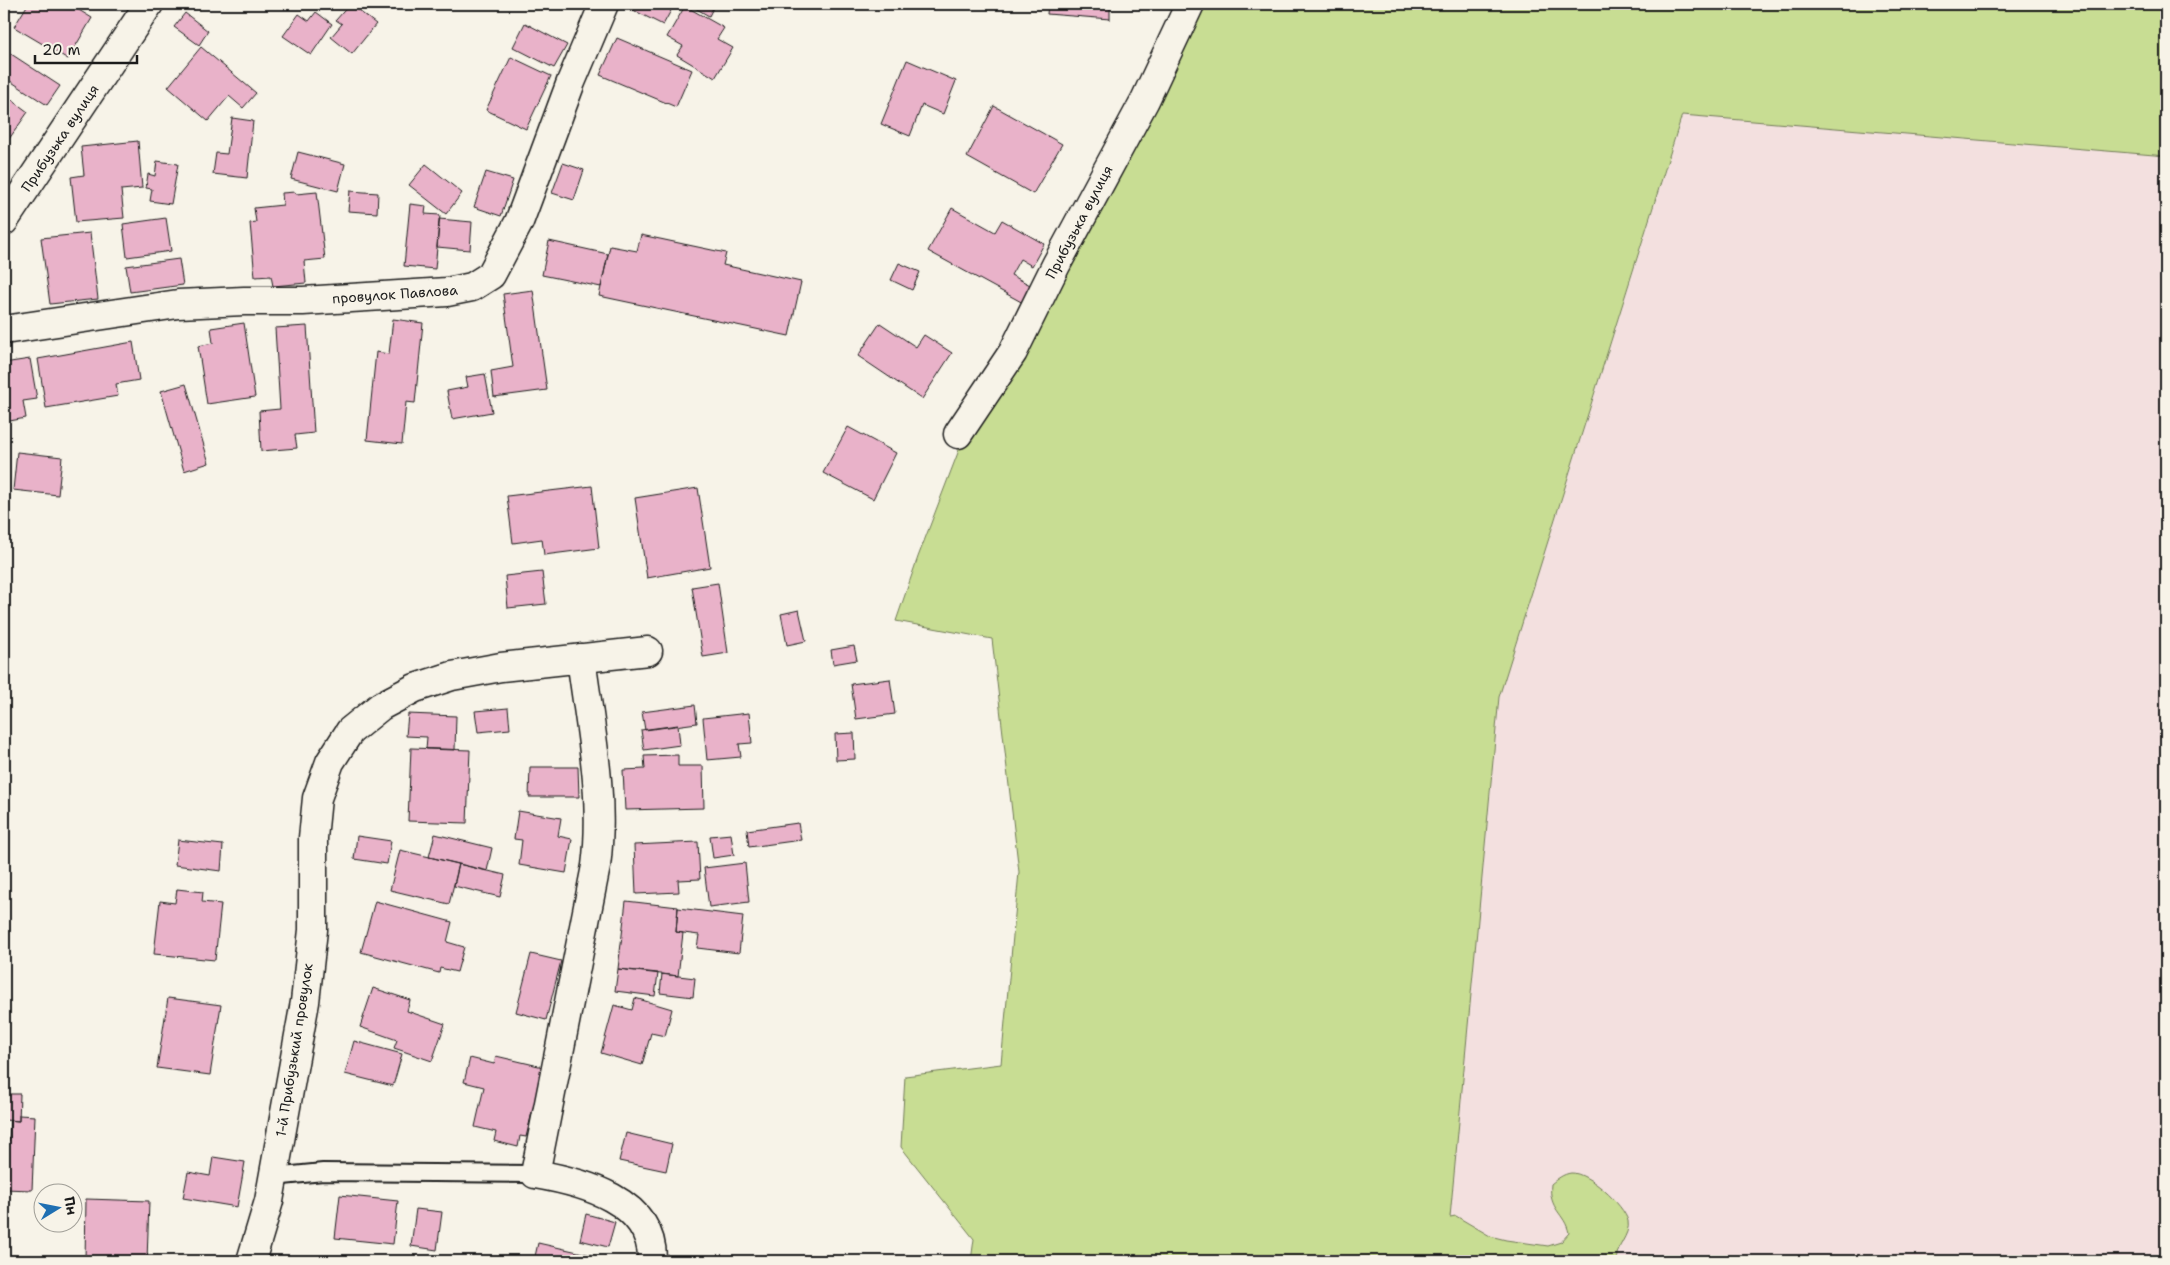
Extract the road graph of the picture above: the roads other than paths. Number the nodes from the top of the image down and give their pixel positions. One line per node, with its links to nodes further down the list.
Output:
1 (149, 4): 4 (street, Прибузька вулиця)
2 (604, 4): 5 (street, провулок Павлова)
3 (1190, 4): 6 (street, Прибузька вулиця)
4 (4, 221)
5 (4, 330)
6 (958, 434)
7 (648, 651): 8 (street, 1-й Прибузький провулок)
8 (581, 658): 9 (street); 10 (street, 1-й Прибузький провулок)
9 (534, 1174): 10 (lane); 12 (street)
10 (273, 1177): 11 (street, 1-й Прибузький провулок)
11 (251, 1261)
12 (652, 1261)

